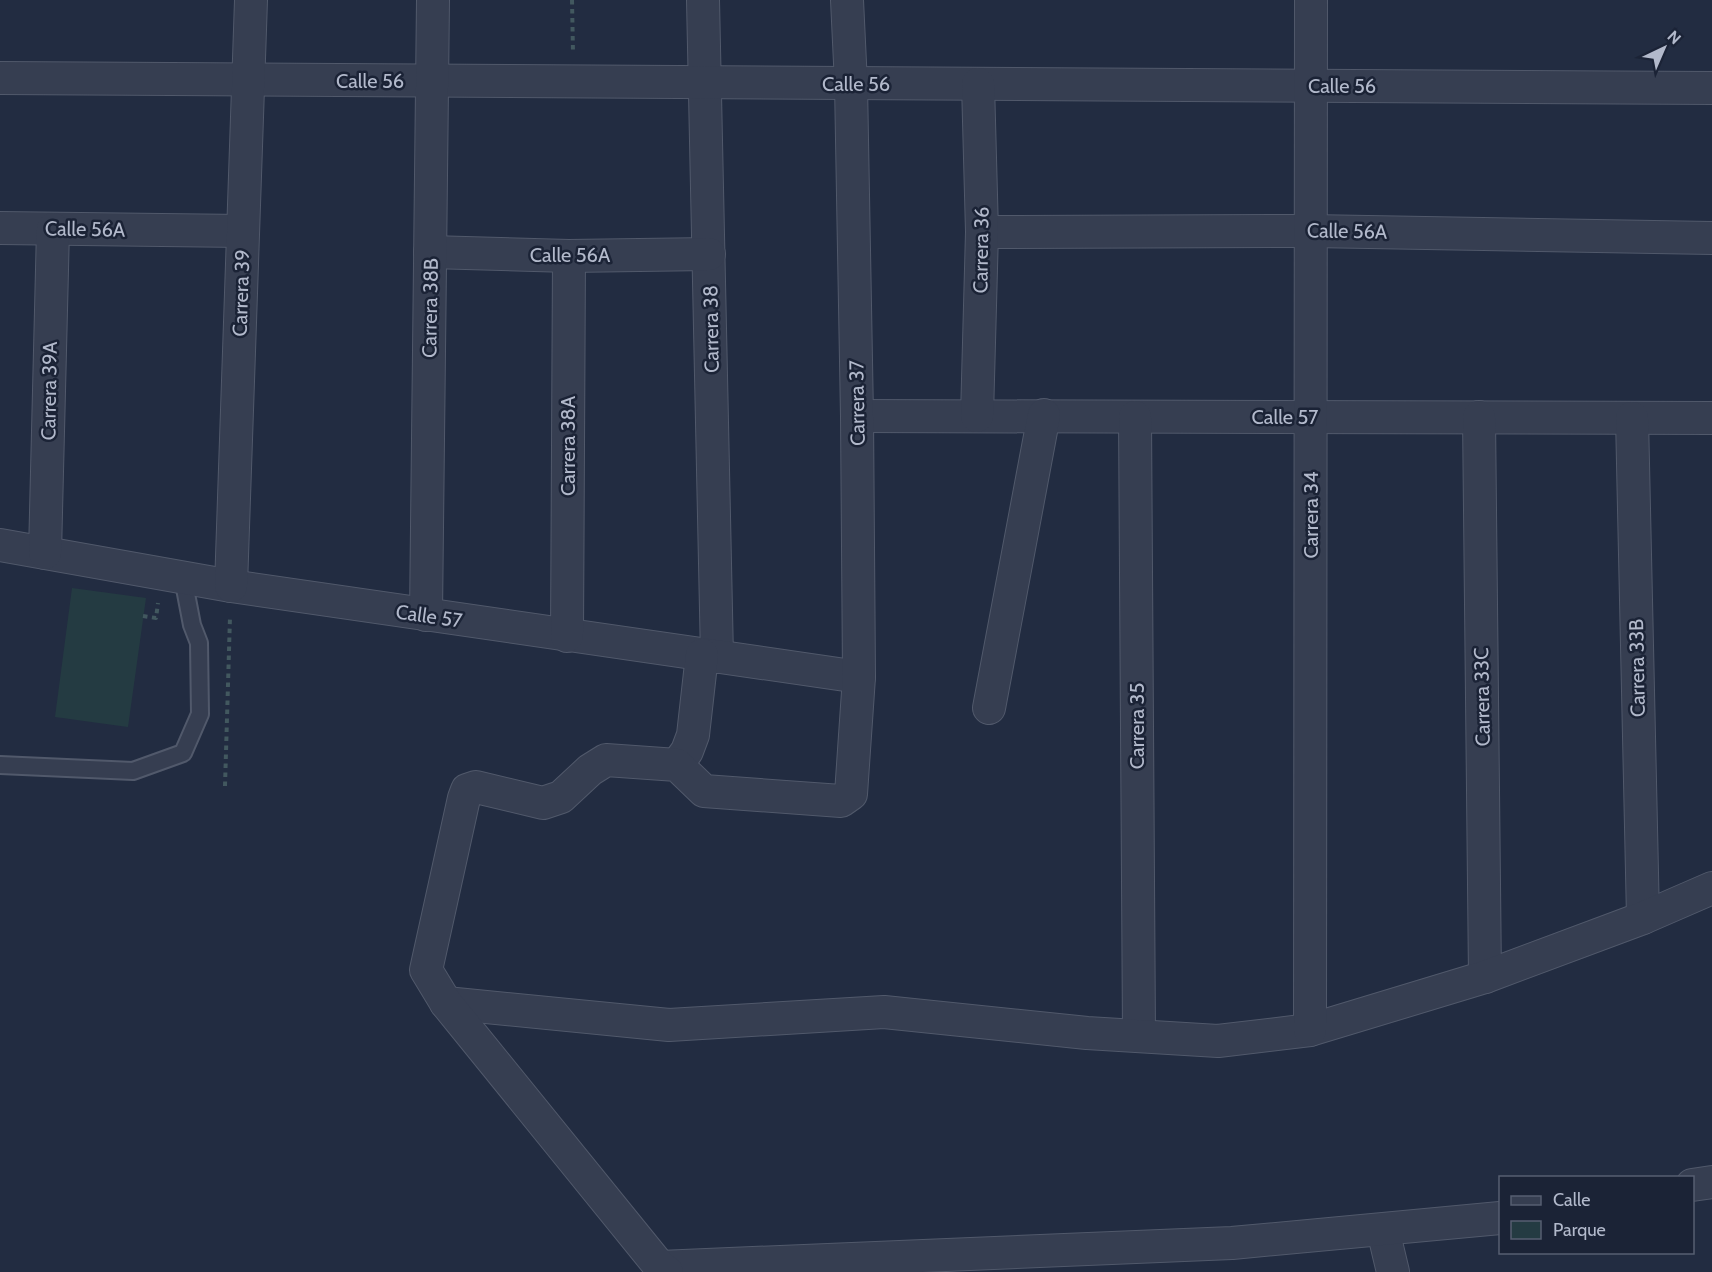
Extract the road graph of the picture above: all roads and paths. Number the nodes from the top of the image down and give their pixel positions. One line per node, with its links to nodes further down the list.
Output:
1 (250, 0): 8 (street, Carrera 39)
2 (433, 0): 9 (street, Carrera 38B)
3 (572, 0): 10 (path)
4 (703, 0): 11 (street, Carrera 38)
5 (847, 0): 12 (street, Carrera 37)
6 (1311, 0): 14 (street, Carrera 34)
7 (0, 78): 8 (street, Calle 56)
8 (248, 80): 9 (street, Calle 56); 18 (street, Carrera 39)
9 (432, 81): 10 (street, Calle 56); 22 (street, Carrera 38B)
10 (573, 82): 11 (street, Calle 56)
11 (705, 83): 12 (street, Calle 56); 23 (street, Carrera 38)
12 (851, 84): 13 (street, Calle 56); 26 (street, Carrera 37)
13 (978, 84): 14 (street, Calle 56); 20 (street, Carrera 36)
14 (1311, 86): 15 (street, Calle 56); 19 (street, Carrera 34)
15 (1712, 88)
16 (0, 228): 17 (street, Calle 56A)
17 (53, 229): 18 (street, Calle 56A); 34 (street, Carrera 39A)
18 (243, 231): 36 (street, Carrera 39)
19 (1311, 231): 20 (street, Calle 56A); 21 (street, Calle 56A); 29 (street, Carrera 34)
20 (982, 232): 27 (street, Carrera 36)
21 (1712, 238)
22 (430, 252): 24 (street, Calle 56A); 37 (street, Carrera 38B)
23 (709, 254): 24 (street, Calle 56A); 39 (street, Carrera 38)
24 (569, 256): 38 (street, Carrera 38A)
25 (1044, 415): 27 (street, Calle 57); 28 (street, Calle 57); 41 (street)
26 (857, 416): 27 (street, Calle 57); 40 (street, Carrera 37)
27 (977, 416)
28 (1135, 417): 29 (street, Calle 57); 50 (street, Carrera 35)
29 (1311, 417): 30 (street, Calle 57); 49 (street, Carrera 34)
30 (1479, 417): 31 (street, Calle 57); 47 (street, Carrera 33C)
31 (1632, 418): 32 (street, Calle 57); 46 (street, Carrera 33B)
32 (1712, 418)
33 (0, 545): 34 (street, Calle 57)
34 (45, 553): 35 (street, Calle 57)
35 (183, 578): 36 (street, Calle 57); 42 (lane)
36 (231, 586): 37 (street, Calle 57); 44 (path)
37 (426, 615): 38 (street, Calle 57)
38 (567, 636): 39 (street, Calle 57)
39 (710, 656): 40 (street, Calle 57); 43 (street, Carrera 38)
40 (859, 678): 43 (street, Carrera 37)
41 (989, 708)
42 (0, 765)
43 (677, 765): 48 (street)
44 (225, 786)
45 (1712, 888): 46 (street)
46 (1643, 918): 47 (street)
47 (1485, 977): 49 (street)
48 (446, 1003): 50 (street); 55 (street)
49 (1310, 1030): 50 (street)
50 (1139, 1036)
51 (1712, 1182): 52 (street)
52 (1694, 1185)
53 (1499, 1218): 54 (street)
54 (1383, 1230): 55 (street); 56 (street)
55 (663, 1270)
56 (1394, 1272)

